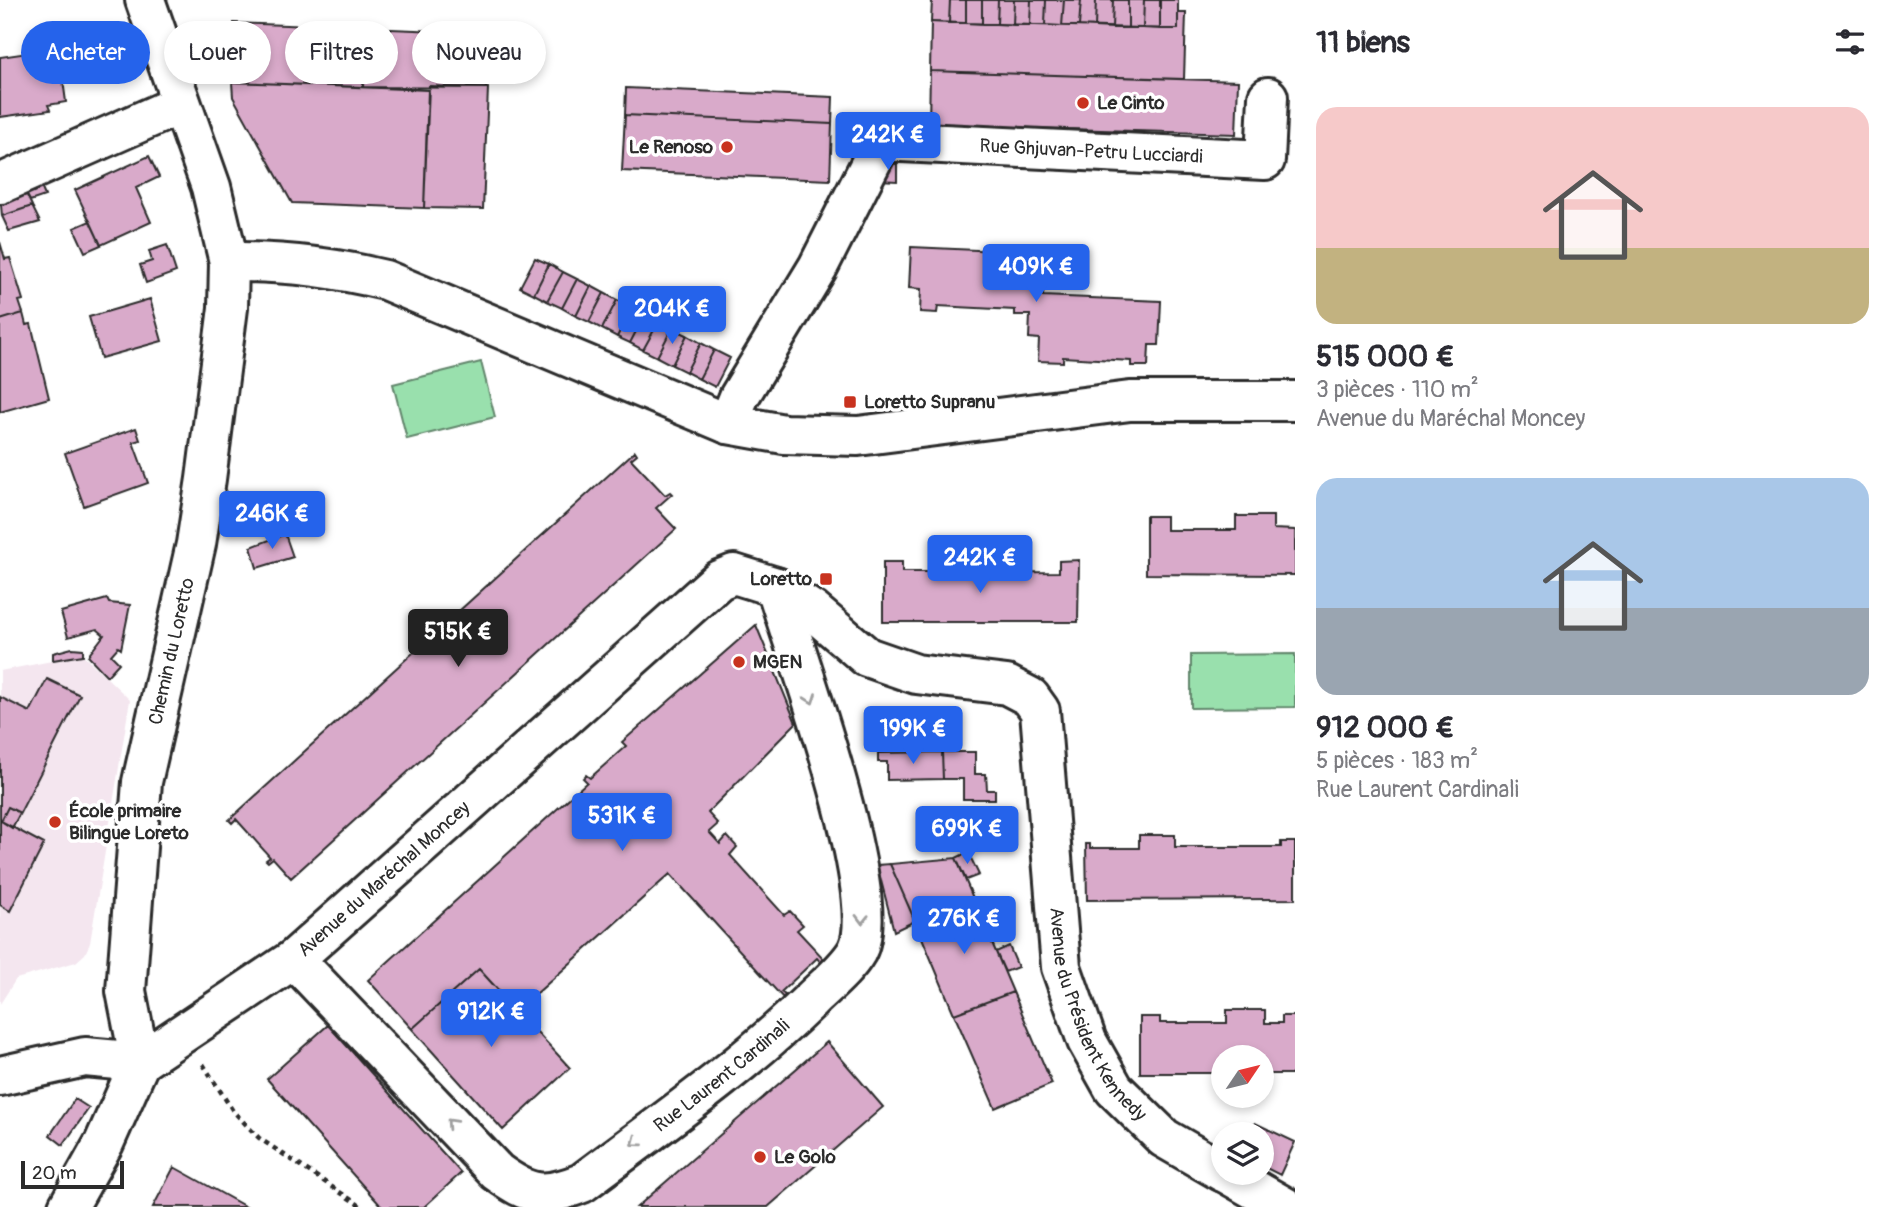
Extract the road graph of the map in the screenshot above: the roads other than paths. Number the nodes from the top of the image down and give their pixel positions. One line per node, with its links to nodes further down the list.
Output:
1 (145, 0): 3 (street, Chemin du Loretto)
2 (1268, 97): 7 (street, Rue Ghjuvan-Petru Lucciardi)
3 (180, 104): 4 (street); 5 (street, Chemin du Loretto)
4 (0, 184)
5 (229, 262): 7 (street); 11 (street, Chemin du Loretto)
6 (1295, 401): 7 (street)
7 (728, 424)
8 (719, 580): 9 (street, Avenue du Président Kennedy); 10 (street, Avenue du Maréchal Moncey)
9 (776, 587): 10 (street, Rue Laurent Cardinali, one-way to 10); 13 (street, Avenue du Président Kennedy)
10 (294, 959): 11 (street, Avenue du Maréchal Moncey)
11 (140, 1062): 12 (street); 15 (street)
12 (0, 1076)
13 (1211, 1165)
14 (1247, 1185): 16 (street, Avenue du Président Kennedy)
15 (68, 1207)
16 (1285, 1207)

